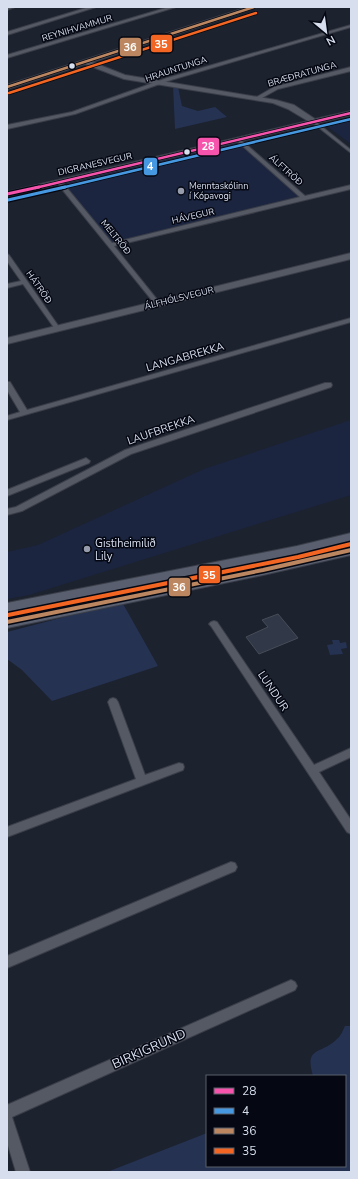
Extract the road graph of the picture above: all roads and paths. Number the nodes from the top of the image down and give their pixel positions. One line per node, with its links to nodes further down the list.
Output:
1 (13, 7): 5 (street)
2 (94, 7): 7 (street)
3 (174, 7): 8 (street, REYNIHVAMMUR)
4 (252, 7): 9 (street)
5 (7, 9)
6 (351, 26): 11 (street, HRAUNTUNGA)
7 (7, 34)
8 (7, 57)
9 (87, 62): 11 (street); 12 (street)
10 (351, 68): 13 (street, BRÆÐRATUNGA)
11 (160, 83): 13 (street); 16 (street, HRAUNTUNGA)
12 (7, 87)
13 (258, 98): 15 (street)
14 (351, 113): 15 (street, DIGRANESVEGUR)
15 (314, 122): 17 (street, DIGRANESVEGUR); 18 (street)
16 (7, 128)
17 (239, 140): 19 (street, DIGRANESVEGUR); 22 (street, ÁLFTRÖÐ)
18 (351, 152)
19 (60, 183): 21 (street, DIGRANESVEGUR); 23 (street, MELTRÖÐ)
20 (351, 187): 22 (street, HÁVEGUR)
21 (7, 194)
22 (304, 198): 23 (street, HÁVEGUR)
23 (110, 245): 28 (street, MELTRÖÐ)
24 (7, 256): 26 (street, HÁTRÖÐ)
25 (351, 256): 28 (street, ÁLFHÓLSVEGUR)
26 (24, 282): 27 (street); 30 (street, HÁTRÖÐ)
27 (7, 286)
28 (157, 303): 30 (street, ÁLFHÓLSVEGUR)
29 (351, 320): 34 (street, LANGABREKKA)
30 (57, 328): 31 (street, ÁLFHÓLSVEGUR)
31 (7, 340)
32 (7, 384): 34 (street)
33 (328, 384): 38 (street, LAUFBREKKA)
34 (25, 413): 35 (street, LANGABREKKA)
35 (7, 418)
36 (86, 461): 37 (street)
37 (7, 493)
38 (7, 512)
39 (351, 538): 41 (main road)
40 (351, 550): 42 (main road)
41 (7, 609)
42 (7, 622)
43 (214, 624): 47 (street, LUNDUR)
44 (113, 702): 48 (street)
45 (351, 752): 47 (street)
46 (179, 767): 48 (street)
47 (312, 771): 49 (street, LUNDUR)
48 (142, 781): 50 (street)
49 (351, 829)
50 (7, 832)
51 (231, 867): 52 (street)
52 (7, 962)
53 (291, 986): 54 (street, BIRKIGRUND)
54 (7, 1112)
55 (7, 1121): 56 (street)
56 (23, 1172)

